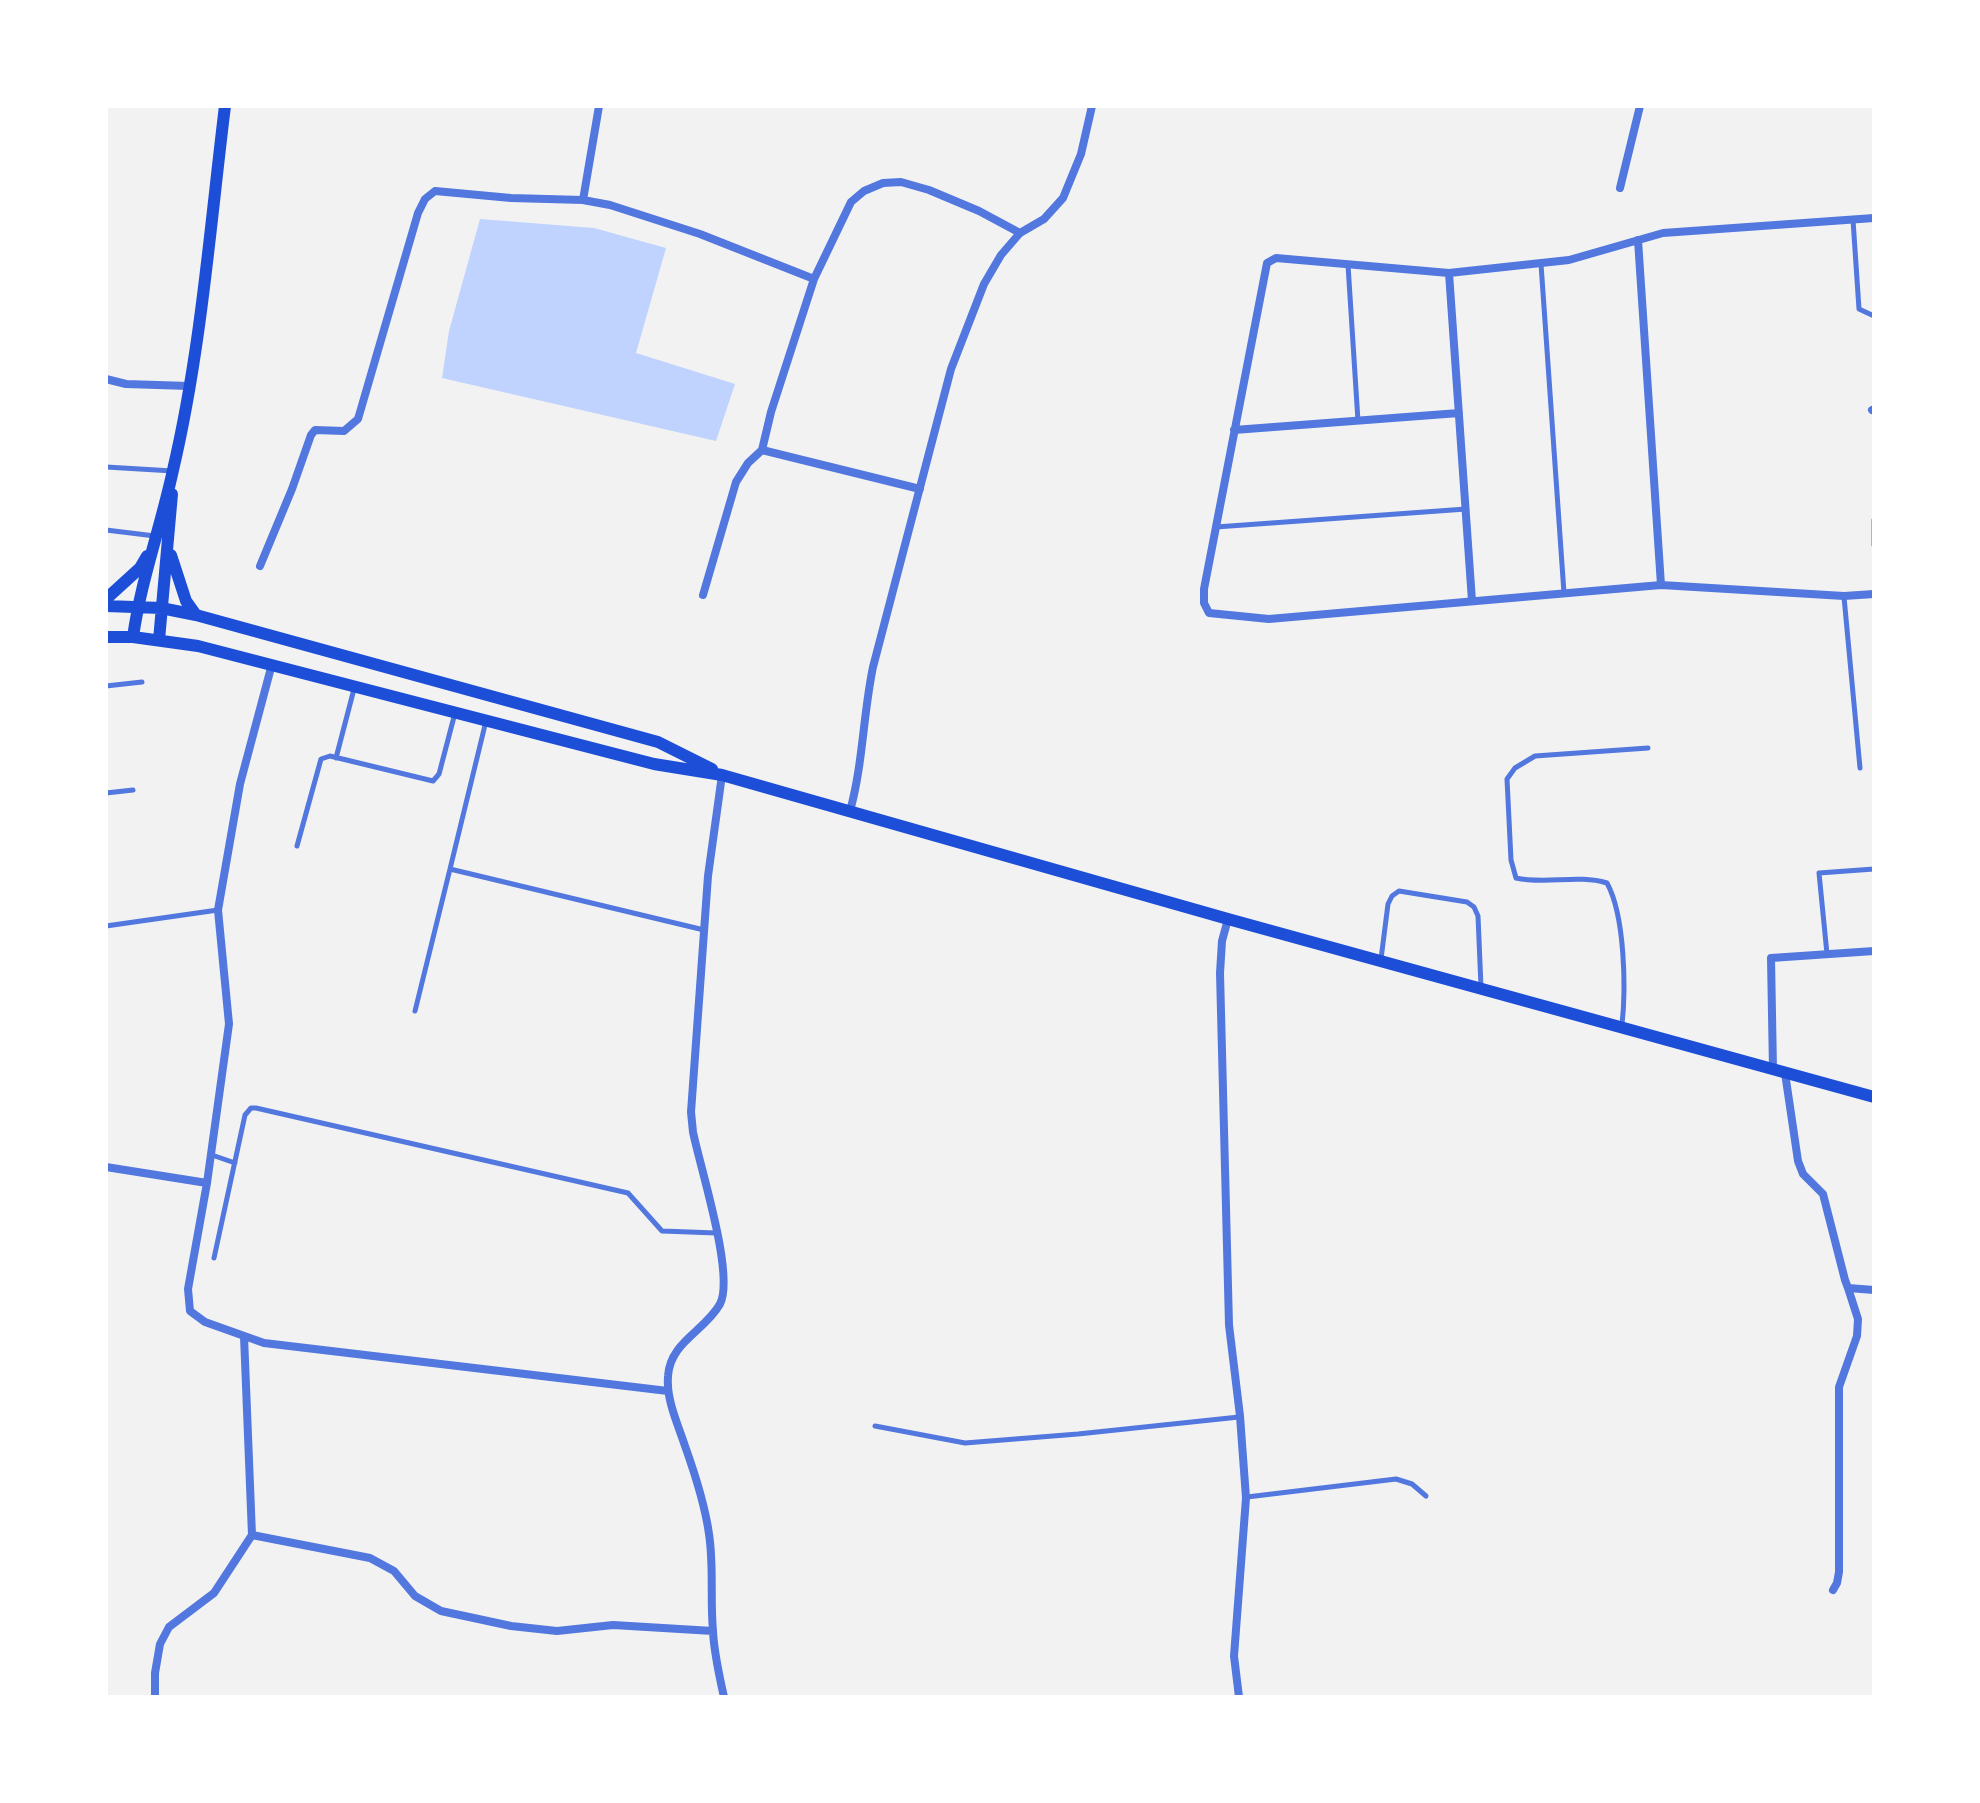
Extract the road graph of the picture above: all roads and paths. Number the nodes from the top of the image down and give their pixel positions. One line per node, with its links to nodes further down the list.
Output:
1 (225, 106): 17 (main road)
2 (599, 106): 6 (street)
3 (1092, 106): 9 (street)
4 (1640, 106): 5 (street)
5 (1620, 188)
6 (583, 200): 14 (street); 32 (street)
7 (1874, 218): 8 (street)
8 (1853, 219): 10 (street); 15 (lane)
9 (1020, 233): 14 (street); 24 (street)
10 (1638, 240): 11 (street); 33 (street)
11 (1540, 263): 13 (street); 34 (lane)
12 (1348, 264): 13 (street); 19 (lane); 20 (street)
13 (1449, 273): 18 (street)
14 (814, 279): 21 (street)
15 (1874, 316)
16 (106, 379): 17 (street)
17 (189, 386): 23 (main road)
18 (1459, 413): 19 (street); 25 (street)
19 (1358, 421): 20 (street)
20 (1234, 430): 27 (street)
21 (762, 450): 24 (street); 36 (street)
22 (106, 467): 23 (lane)
23 (173, 471): 29 (main road); 30 (main road)
24 (920, 489): 59 (street)
25 (1466, 509): 27 (lane); 39 (street)
26 (1874, 520): 31 (lane)
27 (1216, 527): 39 (street)
28 (106, 530): 29 (lane)
29 (154, 541): 38 (main road); 41 (main road)
30 (169, 544): 42 (main road); 43 (main road)
31 (1874, 545)
32 (260, 566)
33 (1661, 585): 34 (street); 37 (street)
34 (1564, 593): 39 (street)
35 (1874, 594): 37 (street)
36 (703, 595)
37 (1844, 596): 55 (lane)
38 (106, 599)
39 (1472, 601)
40 (106, 606): 41 (main road)
41 (137, 606): 42 (main road); 45 (main road)
42 (161, 608): 43 (main road); 46 (main road)
43 (196, 615): 56 (main road)
44 (106, 637): 45 (main road)
45 (133, 637): 46 (main road)
46 (159, 640): 47 (main road)
47 (272, 664): 50 (main road); 63 (street)
48 (142, 682): 49 (lane)
49 (106, 686)
50 (355, 686): 51 (main road); 54 (lane)
51 (455, 712): 52 (main road); 54 (lane)
52 (486, 720): 56 (main road); 61 (lane)
53 (1648, 748): 72 (lane)
54 (336, 758): 60 (lane)
55 (1860, 768)
56 (722, 775): 59 (main road); 66 (street)
57 (133, 790): 58 (lane)
58 (106, 793)
59 (850, 811): 64 (main road)
60 (297, 846)
61 (450, 869): 66 (lane); 71 (lane)
62 (1874, 869): 68 (lane)
63 (218, 910): 65 (lane); 75 (street)
64 (1228, 919): 69 (main road); 85 (street)
65 (106, 926)
66 (705, 931): 79 (street)
67 (1874, 951): 68 (street)
68 (1827, 954): 73 (street)
69 (1381, 959): 70 (main road); 70 (lane)
70 (1481, 987): 72 (main road)
71 (415, 1011)
72 (1622, 1026): 73 (main road)
73 (1779, 1071): 74 (main road); 81 (street)
74 (1874, 1097)
75 (211, 1155): 76 (lane); 78 (street)
76 (235, 1163): 79 (lane); 80 (lane)
77 (106, 1167): 78 (street)
78 (207, 1183): 83 (street)
79 (716, 1233): 84 (street)
80 (214, 1258)
81 (1848, 1288): 82 (street); 90 (street)
82 (1874, 1290)
83 (244, 1336): 84 (street); 89 (street)
84 (668, 1391): 91 (street)
85 (1240, 1416): 86 (lane); 88 (street)
86 (875, 1426)
87 (1426, 1496): 88 (lane)
88 (1246, 1498): 94 (street)
89 (252, 1535): 91 (street); 92 (street)
90 (1833, 1590)
91 (713, 1631): 93 (street)
92 (155, 1697)
93 (724, 1697)
94 (1239, 1697)

